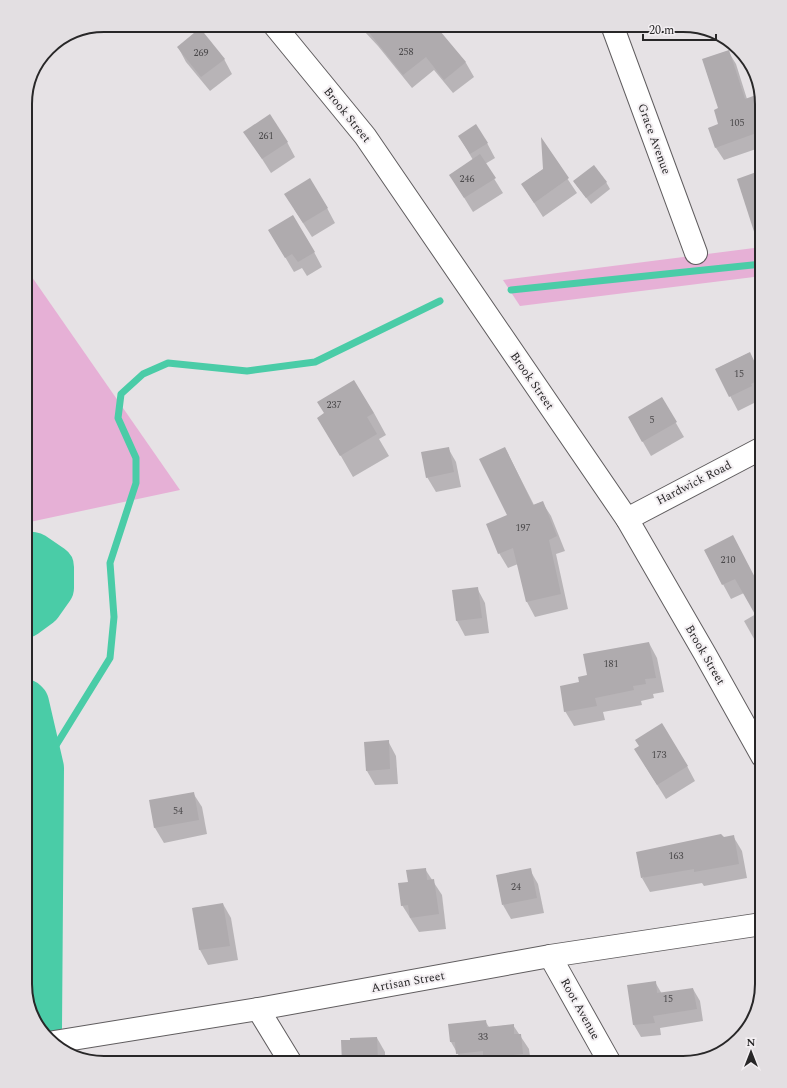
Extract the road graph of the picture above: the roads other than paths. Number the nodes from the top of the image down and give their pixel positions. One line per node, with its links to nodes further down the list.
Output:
1 (280, 32): 5 (street, Brook Street)
2 (615, 32): 3 (street, Grace Avenue)
3 (696, 253)
4 (755, 452): 5 (street, Hardwick Road)
5 (627, 519): 6 (street, Brook Street)
6 (755, 743)
7 (755, 925): 8 (street, Artisan Street)
8 (550, 956): 9 (street, Artisan Street); 12 (street, Root Avenue)
9 (258, 1009): 10 (street, Artisan Street); 11 (street)
10 (60, 1041)
11 (287, 1056)
12 (606, 1056)

